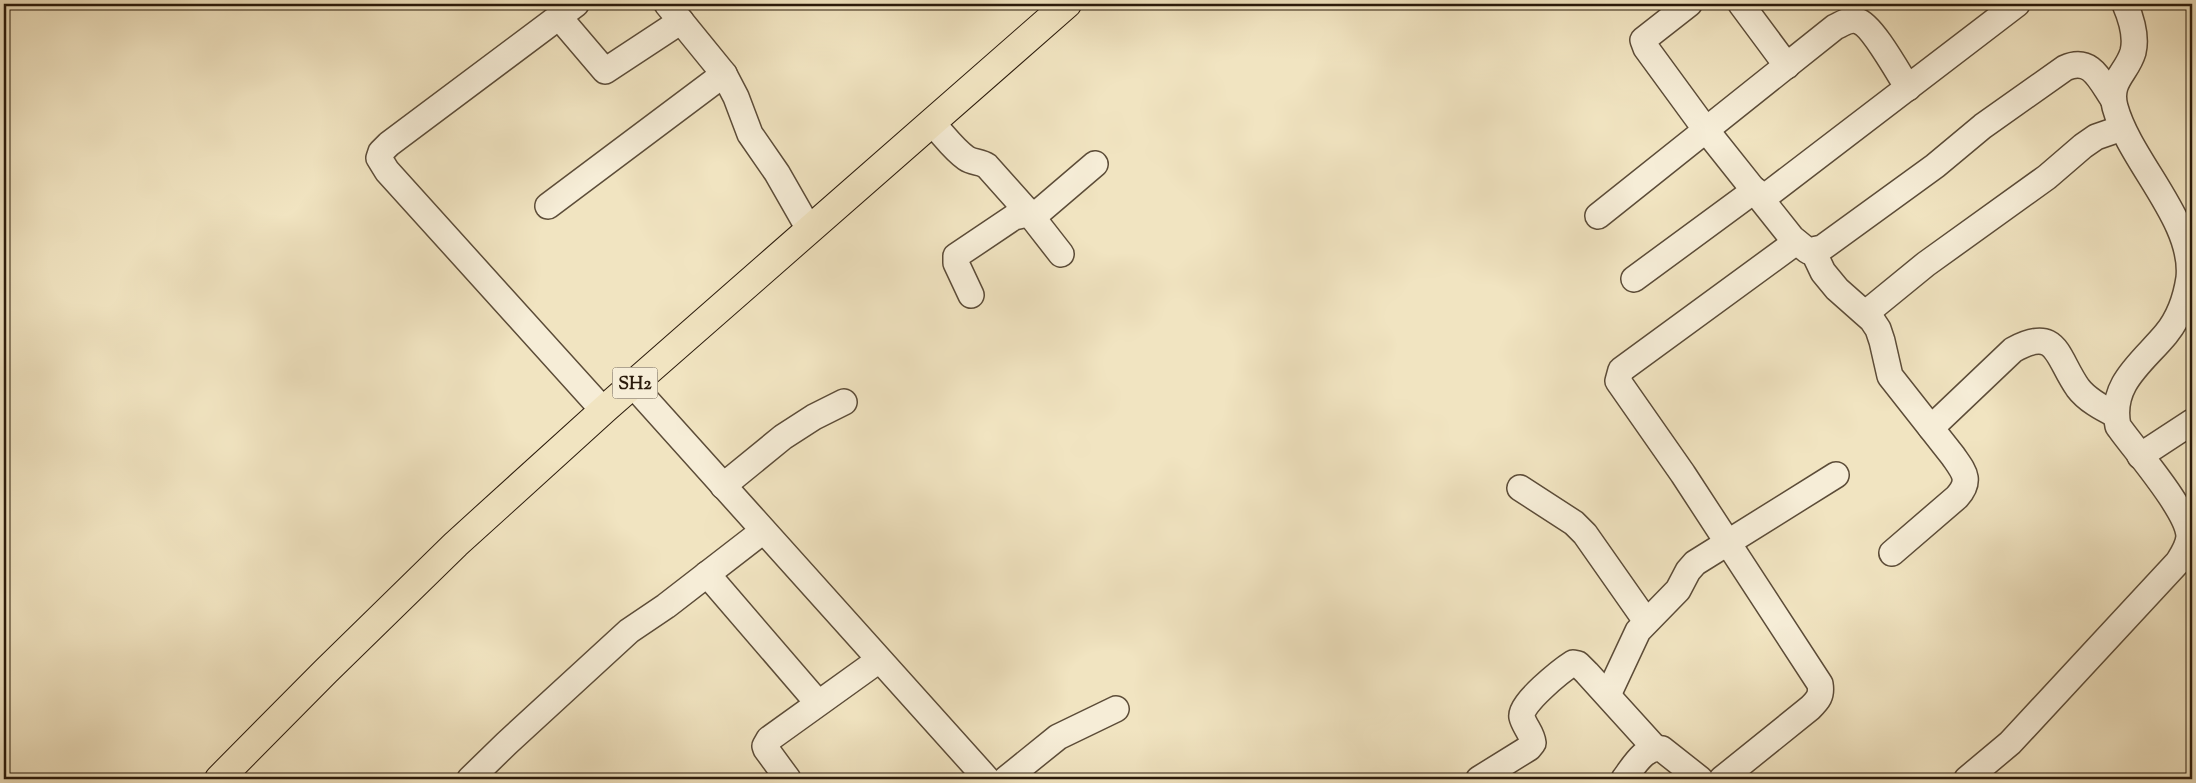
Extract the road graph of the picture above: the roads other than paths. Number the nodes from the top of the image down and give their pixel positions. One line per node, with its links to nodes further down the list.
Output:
1 (1067, 4): 12 (main road, SH2)
2 (1689, 4): 14 (street)
3 (1741, 4): 8 (street)
4 (2017, 4): 10 (street)
5 (2126, 4): 11 (street)
6 (568, 10): 7 (street); 28 (street)
7 (674, 12): 9 (street)
8 (1787, 66): 10 (street); 14 (street)
9 (724, 74): 17 (street); 20 (street)
10 (1908, 88): 16 (street)
11 (2114, 99): 13 (street); 21 (street)
12 (932, 122): 18 (street); 20 (main road, SH2)
13 (2122, 128): 25 (street); 29 (street)
14 (1706, 130): 16 (street); 19 (street)
15 (1094, 164): 18 (street)
16 (1759, 195): 21 (street); 23 (street)
17 (548, 206)
18 (1029, 213): 22 (street); 24 (street)
19 (1598, 216)
20 (809, 229): 26 (main road, SH2)
21 (1805, 247): 25 (street); 37 (street)
22 (1061, 254)
23 (1634, 279)
24 (971, 295)
25 (1866, 313): 31 (street)
26 (633, 385): 28 (main road, SH2); 34 (street)
27 (844, 402): 34 (street)
28 (604, 410): 48 (main road, SH2)
29 (2116, 414): 31 (street); 32 (street)
30 (2192, 422): 32 (street)
31 (1930, 428): 38 (street)
32 (2140, 456): 47 (street)
33 (1836, 475): 37 (street)
34 (723, 486): 36 (street)
35 (1520, 488): 40 (street)
36 (763, 531): 39 (street); 41 (street)
37 (1728, 543): 40 (street); 55 (street)
38 (1892, 553)
39 (707, 574): 43 (street); 49 (street)
40 (1646, 621): 42 (street)
41 (879, 660): 43 (street); 51 (street)
42 (1608, 695): 45 (street); 53 (street)
43 (818, 703): 50 (street)
44 (1116, 709): 52 (street)
45 (1655, 748): 46 (street); 54 (street)
46 (1691, 777)
47 (1972, 778)
48 (219, 779)
49 (470, 779)
50 (788, 779)
51 (987, 779)
52 (1006, 779)
53 (1479, 779)
54 (1624, 779)
55 (1722, 779)

